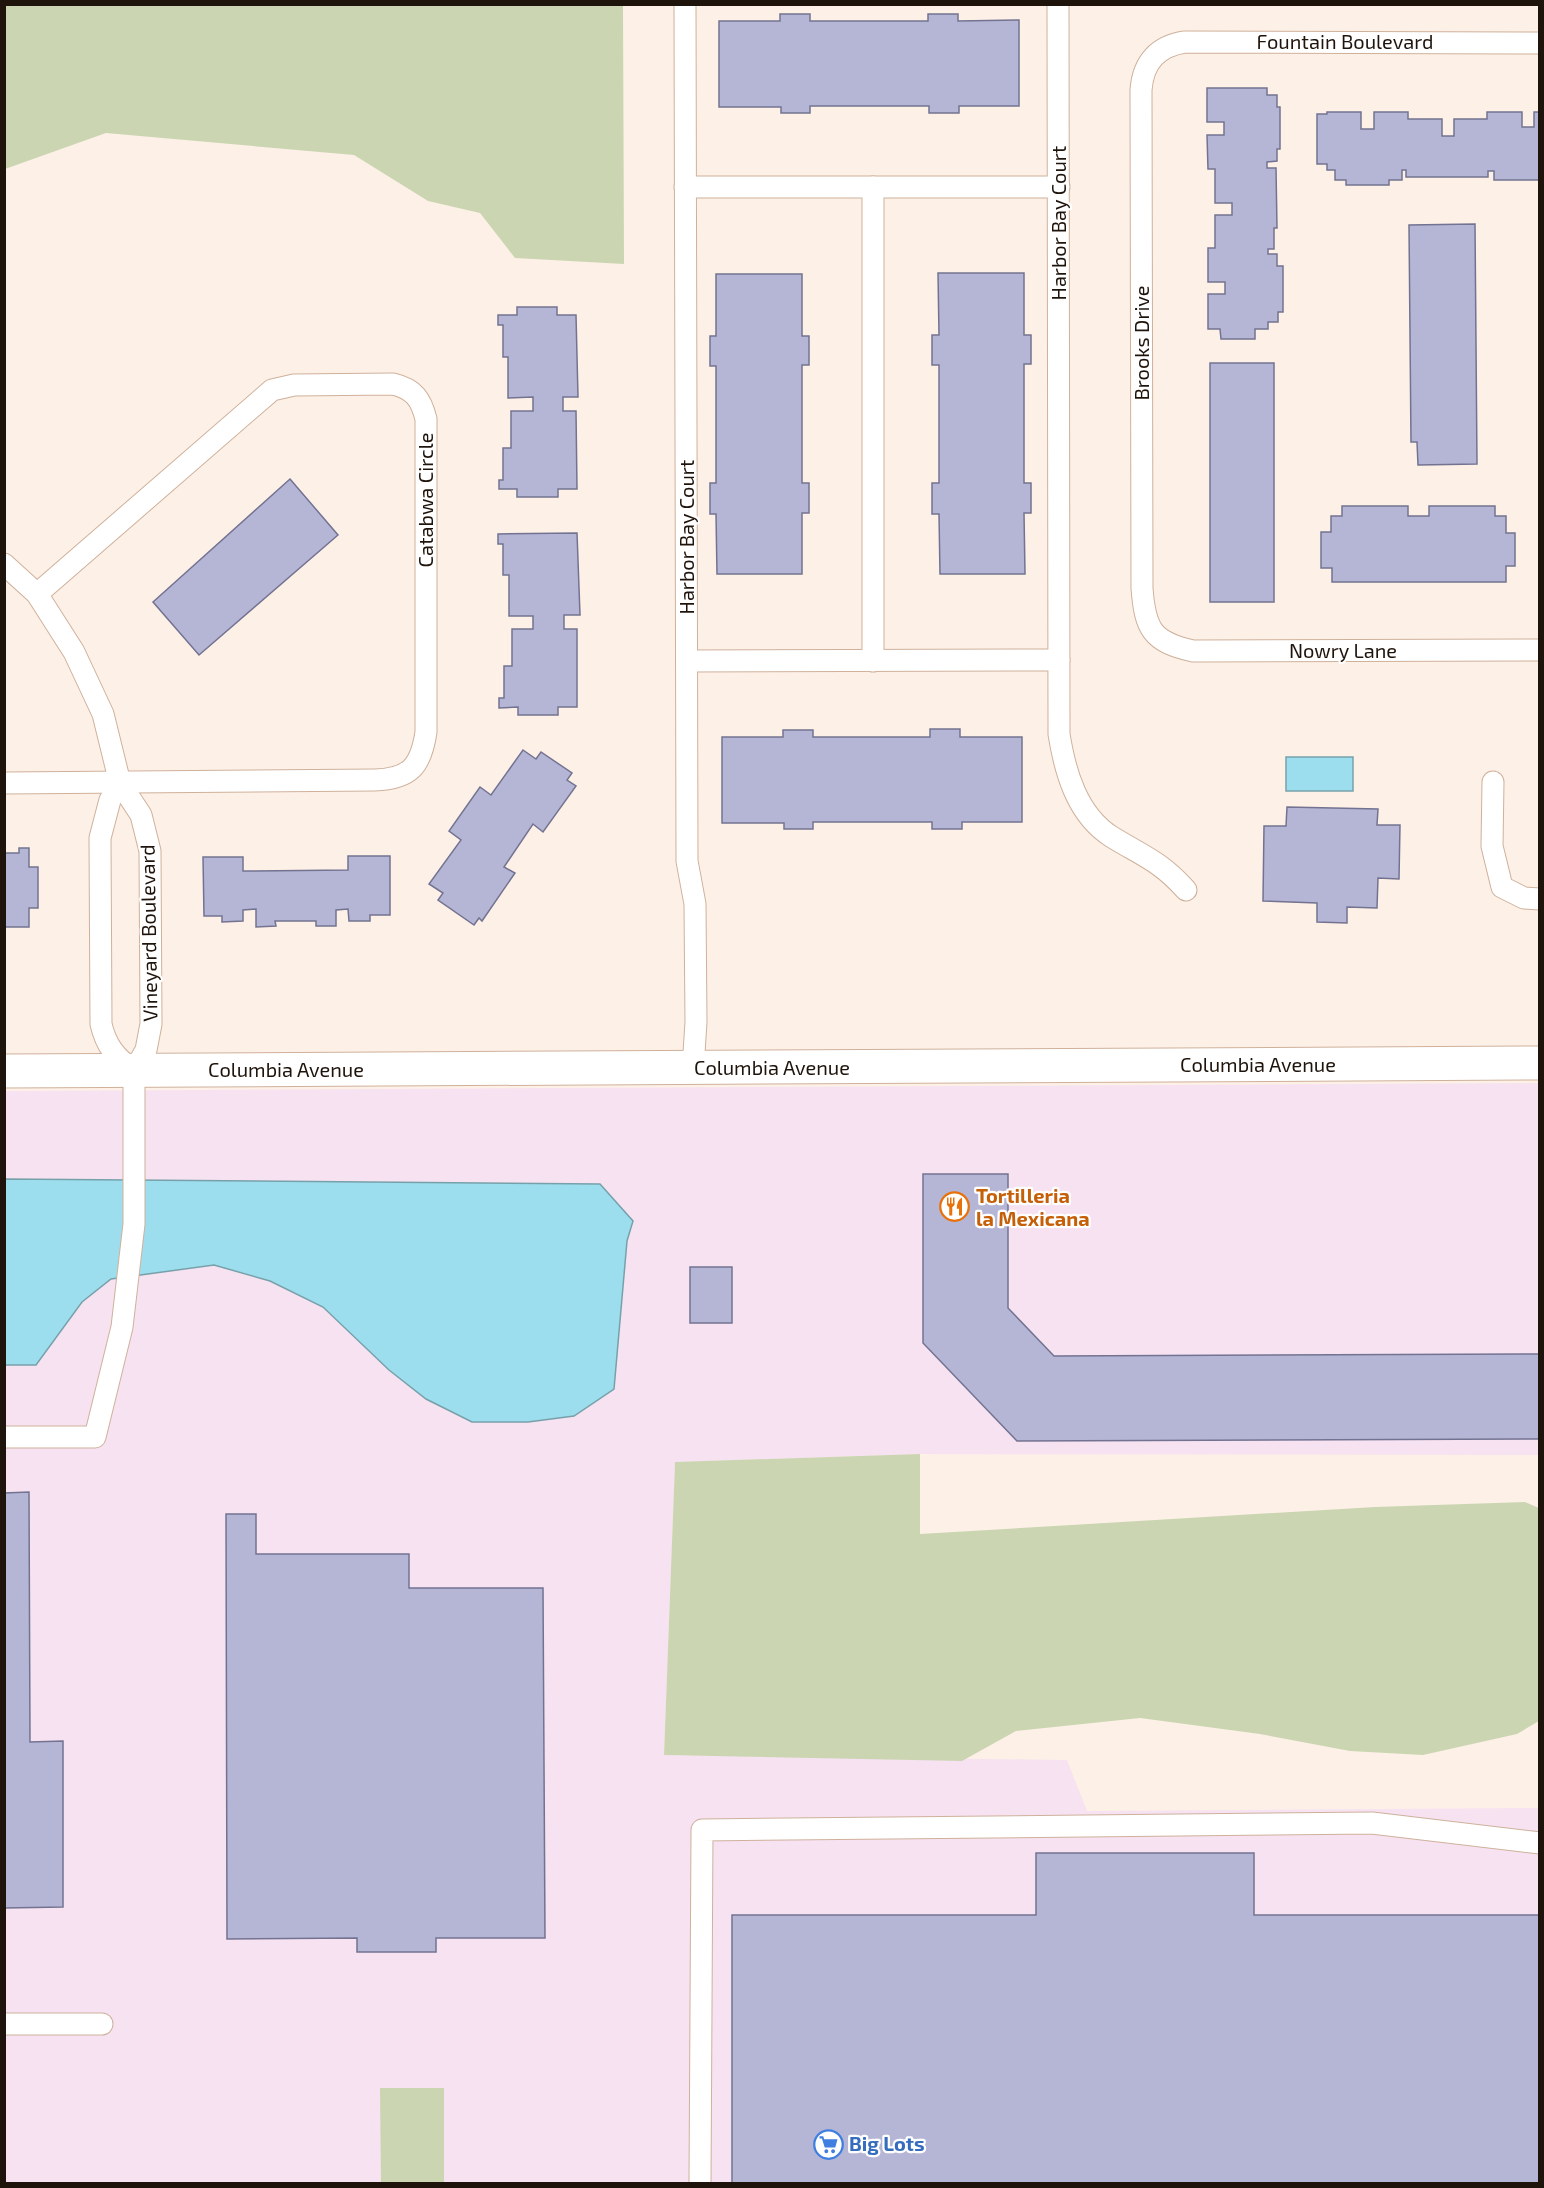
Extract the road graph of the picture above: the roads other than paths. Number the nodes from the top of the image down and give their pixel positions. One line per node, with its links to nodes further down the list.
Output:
1 (685, 4): 5 (lane, Harbor Bay Court)
2 (1058, 4): 7 (lane, Harbor Bay Court)
3 (1539, 43): 4 (lane, Fountain Boulevard)
4 (1154, 55): 10 (lane, Brooks Drive)
5 (685, 187): 6 (lane); 13 (lane, Harbor Bay Court)
6 (873, 187): 7 (lane); 14 (lane)
7 (1059, 187): 12 (lane, Harbor Bay Court)
8 (4, 564): 9 (lane, Vineyard Boulevard)
9 (38, 594): 17 (lane, Vineyard Boulevard); 17 (lane, Catabwa Circle)
10 (1151, 632): 11 (lane, Nowry Lane)
11 (1539, 650)
12 (1059, 660): 14 (lane); 18 (lane, Harbor Bay Court)
13 (687, 661): 14 (lane); 21 (lane, Harbor Bay Court)
14 (873, 661)
15 (1493, 782): 19 (lane)
16 (4, 783): 17 (lane, Catabwa Circle)
17 (120, 783): 23 (lane, Vineyard Boulevard); 23 (lane)
18 (1186, 890)
19 (1539, 899)
20 (1539, 1063): 21 (street, Columbia Avenue)
21 (693, 1068): 23 (street, Columbia Avenue)
22 (4, 1071): 23 (street, Columbia Avenue)
23 (134, 1071): 24 (lane)
24 (4, 1437)
25 (1539, 1843): 28 (lane)
26 (4, 2024): 27 (lane)
27 (102, 2024)
28 (700, 2184)

